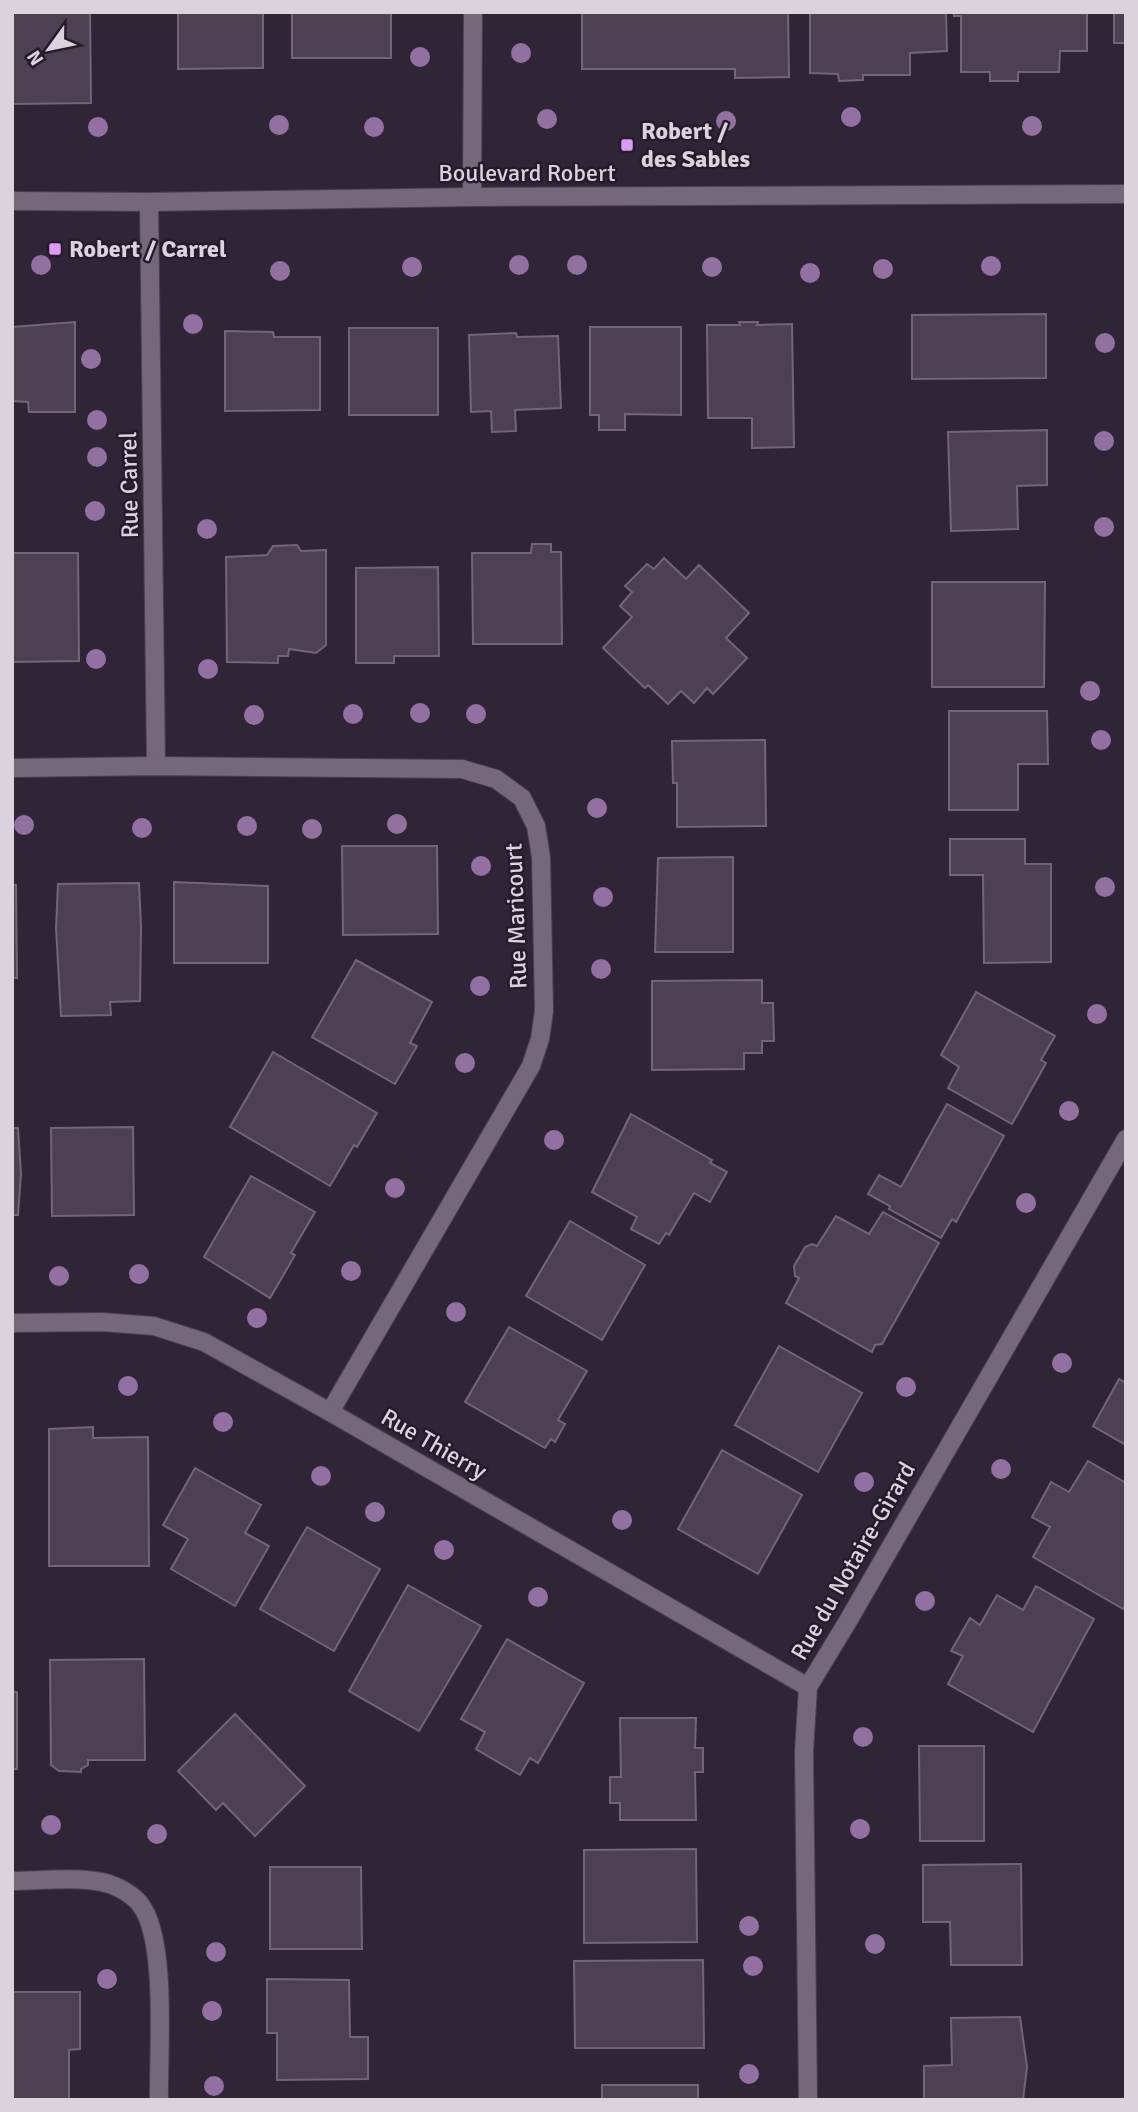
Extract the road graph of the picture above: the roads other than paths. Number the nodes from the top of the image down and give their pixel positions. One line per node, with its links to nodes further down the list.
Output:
1 (474, 12): 3 (street)
2 (1126, 194): 3 (street, Boulevard Robert)
3 (472, 197): 5 (street, Boulevard Robert)
4 (12, 201): 5 (street, Boulevard Robert)
5 (149, 202): 6 (street, Rue Carrel)
6 (156, 766): 7 (street, Rue Maricourt); 10 (street, Rue Maricourt)
7 (12, 768)
8 (1126, 1139): 11 (street, Rue du Notaire-Girard)
9 (12, 1323): 10 (street, Rue Thierry)
10 (330, 1412): 11 (street, Rue Thierry)
11 (808, 1687): 14 (street, Rue du Notaire-Girard)
12 (12, 1881): 13 (street)
13 (159, 2100)
14 (808, 2100)

